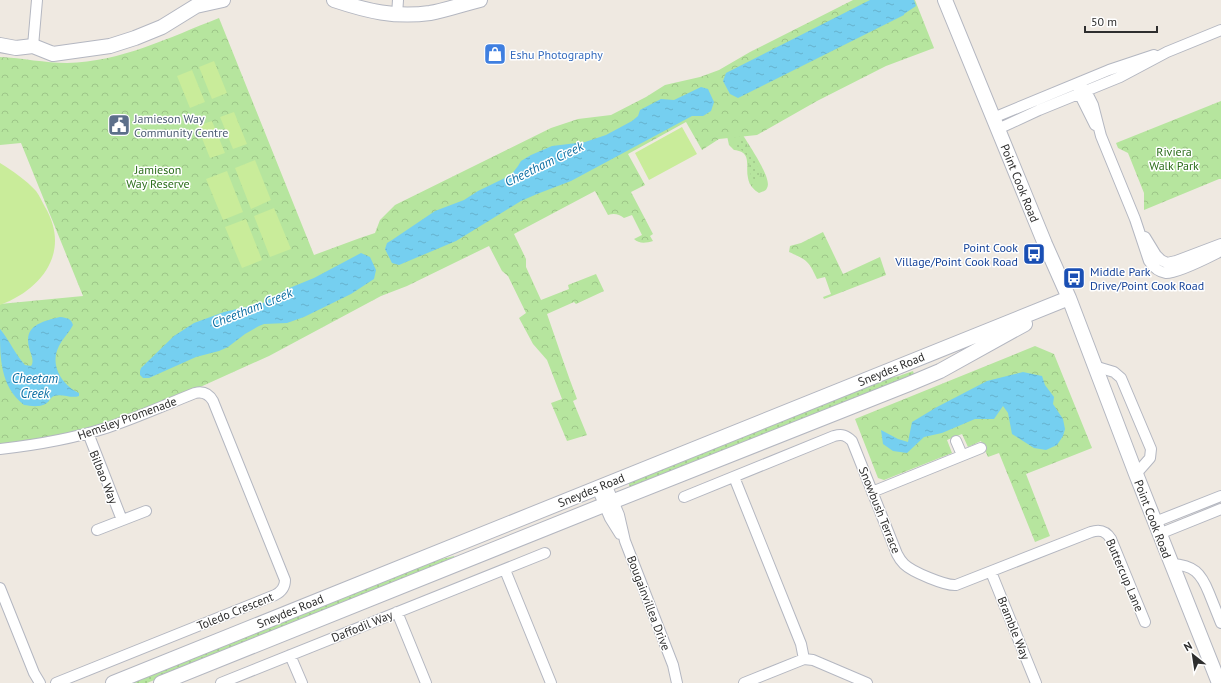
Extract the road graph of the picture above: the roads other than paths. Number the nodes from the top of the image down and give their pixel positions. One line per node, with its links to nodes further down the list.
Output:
1 (37, 0): 12 (street)
2 (223, 0): 8 (main road)
3 (234, 0): 8 (main road)
4 (334, 0): 9 (main road)
5 (398, 0): 9 (street)
6 (945, 0): 17 (main road, Point Cook Road)
7 (474, 1): 9 (main road)
8 (196, 6): 12 (main road)
9 (397, 15)
10 (1221, 30): 14 (street)
11 (0, 40): 12 (main road)
12 (34, 43): 13 (main road)
13 (0, 45)
14 (1167, 52): 15 (street); 16 (street)
15 (1079, 83): 16 (street); 17 (street)
16 (1083, 92): 17 (street); 18 (street)
17 (996, 123): 21 (main road, Point Cook Road)
18 (1135, 220): 19 (street); 20 (street)
19 (1221, 244)
20 (1221, 251)
21 (1070, 302): 22 (main road, Point Cook Road); 31 (main road, Sneydes Road); 35 (main road, Sneydes Road)
22 (1094, 366): 29 (main road, Point Cook Road); 29 (street, Point Cook Road)
23 (207, 394): 24 (street, Hemsley Promenade); 54 (street, Toledo Crescent)
24 (88, 433): 27 (street, Hemsley Promenade); 38 (street, Bilbao Way)
25 (956, 441): 28 (street)
26 (981, 448): 28 (street)
27 (0, 449)
28 (962, 455): 32 (street)
29 (1136, 474): 39 (main road, Point Cook Road)
30 (734, 477): 32 (street, Snowbush Terrace); 34 (street, Snowbush Terrace); 51 (street)
31 (602, 486): 35 (street, Bougainvillea Drive); 55 (main road, Sneydes Road)
32 (872, 492): 45 (street, Snowbush Terrace)
33 (1221, 496): 39 (street)
34 (684, 497)
35 (608, 503): 52 (street, Bougainvillea Drive); 56 (main road, Sneydes Road)
36 (1221, 509): 39 (street)
37 (146, 511): 38 (street)
38 (122, 520): 40 (street)
39 (1157, 528): 43 (main road, Point Cook Road)
40 (98, 530)
41 (1103, 531): 45 (street, Snowbush Terrace); 48 (street, Buttercup Lane)
42 (545, 553): 44 (street, Daffodil Way)
43 (1171, 564): 49 (street, Point Cook Road); 66 (main road, Point Cook Road)
44 (504, 570): 47 (street, Daffodil Way); 60 (street)
45 (992, 572): 65 (street, Bramble Way)
46 (0, 588): 53 (street)
47 (397, 612): 50 (street, Daffodil Way); 59 (street)
48 (1145, 622)
49 (1221, 623)
50 (290, 655): 57 (street, Daffodil Way); 58 (street)
51 (804, 659): 63 (street); 64 (street)
52 (673, 665): 61 (street, Bougainvillea Drive); 62 (street, Bougainvillea Drive)
53 (40, 683)
54 (56, 683)
55 (113, 683)
56 (161, 683)
57 (221, 683)
58 (302, 683)
59 (426, 683)
60 (551, 683)
61 (677, 683)
62 (685, 683)
63 (744, 683)
64 (867, 683)
65 (1036, 683)
66 (1219, 683)

